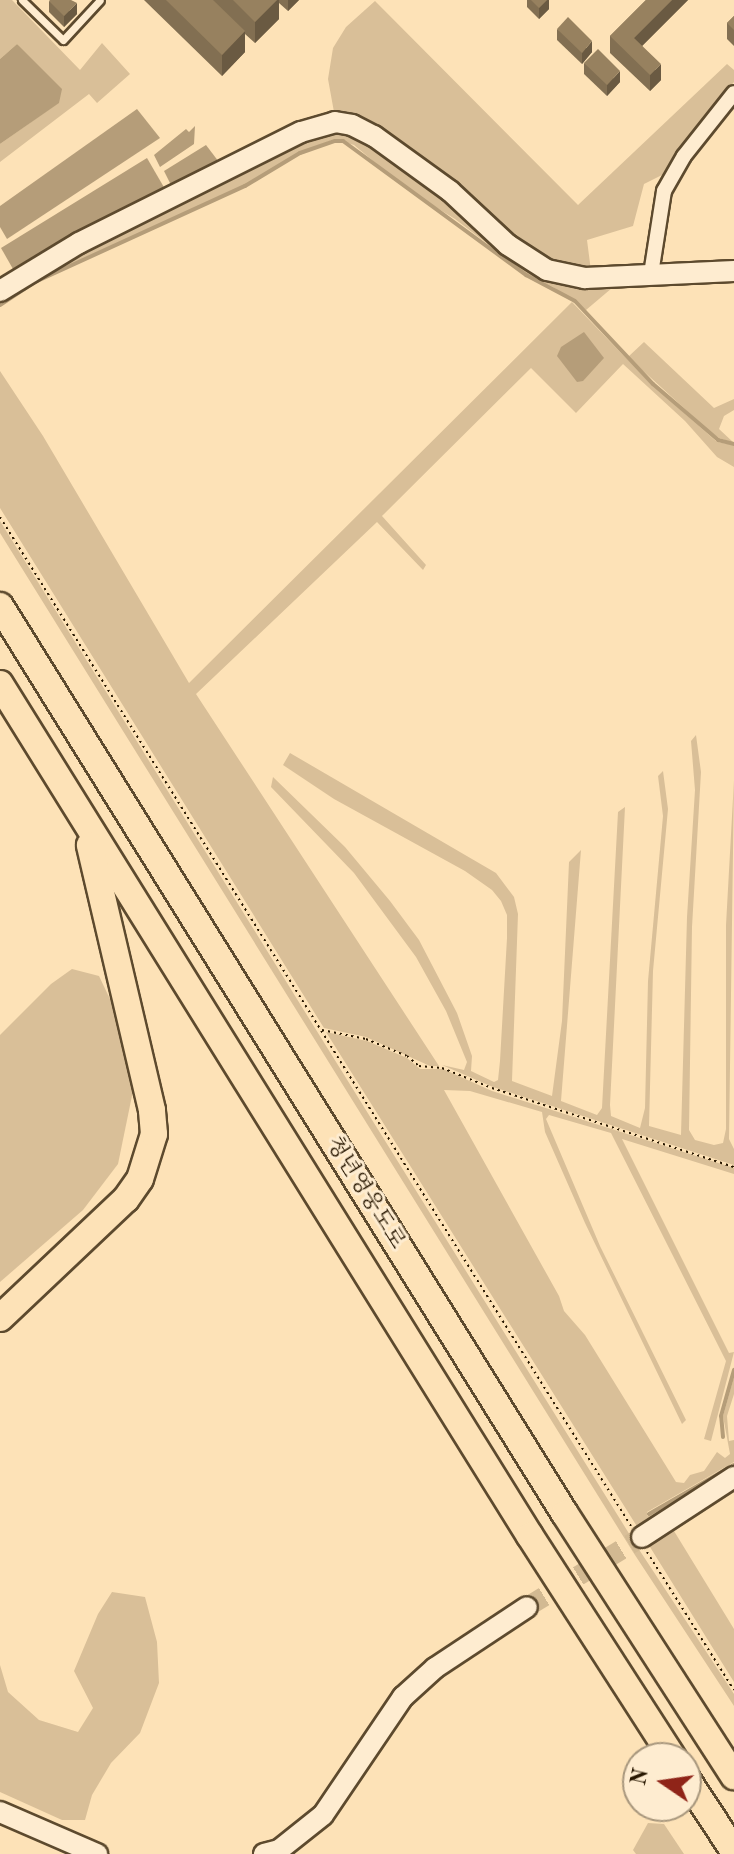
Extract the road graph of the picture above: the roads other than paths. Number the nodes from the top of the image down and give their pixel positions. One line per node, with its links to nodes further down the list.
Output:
1 (22, 0): 2 (lane)
2 (100, 0)
3 (734, 93): 5 (street)
4 (734, 271): 5 (street)
5 (651, 274): 6 (street)
6 (0, 291)
7 (0, 606): 15 (highway, 청년영웅도로)
8 (0, 684): 9 (highway, 청년영웅도로)
9 (70, 798): 10 (highway); 14 (highway, 청년영웅도로)
10 (0, 1318)
11 (734, 1477): 12 (street)
12 (641, 1541)
13 (527, 1607): 20 (street)
14 (663, 1742)
15 (734, 1776)
16 (702, 1802): 18 (highway)
17 (0, 1812): 19 (street)
18 (734, 1851)
19 (97, 1854)
20 (264, 1854)

